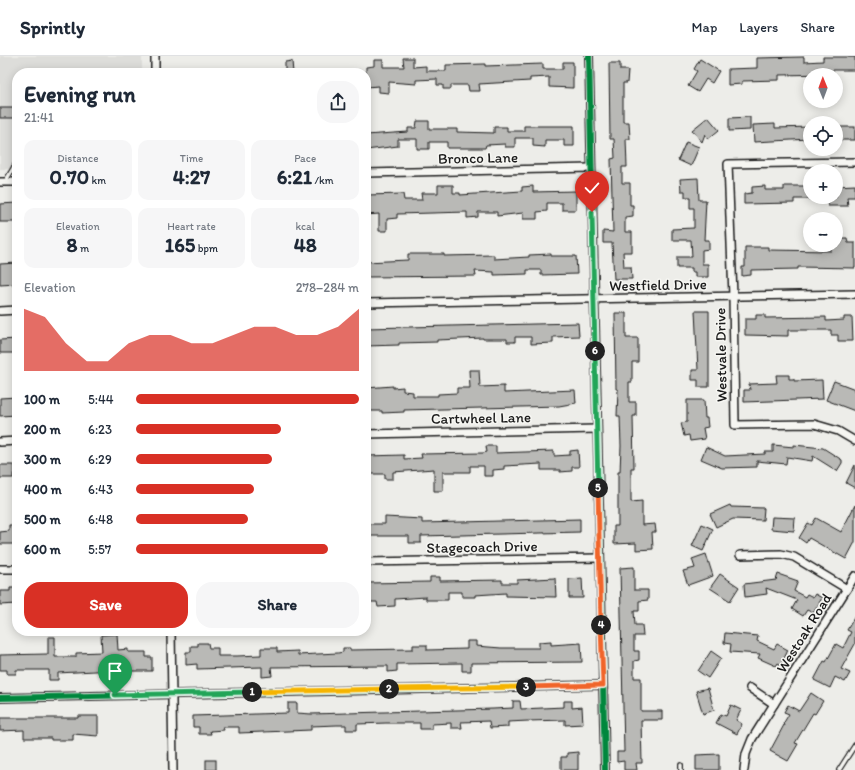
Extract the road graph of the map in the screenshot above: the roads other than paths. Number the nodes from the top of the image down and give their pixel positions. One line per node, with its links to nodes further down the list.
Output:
1 (155, 56): 3 (street)
2 (589, 56): 5 (street)
3 (155, 68)
4 (855, 162): 10 (street, Westvale Drive)
5 (591, 168): 7 (street, Bronco Lane); 11 (street)
6 (12, 169): 8 (lane)
7 (371, 173)
8 (2, 182)
9 (855, 294): 10 (street, Westfield Drive)
10 (733, 296): 11 (street, Westfield Drive); 17 (street, Westvale Drive)
11 (593, 299): 12 (street, Westfield Drive); 15 (street)
12 (371, 304)
13 (12, 310): 14 (street)
14 (0, 311)
15 (596, 429): 16 (street, Cartwheel Lane); 21 (street)
16 (371, 434)
17 (855, 441)
18 (0, 442): 19 (street)
19 (12, 442)
20 (740, 555): 26 (street)
21 (599, 558): 22 (street, Stagecoach Drive); 28 (street)
22 (371, 562)
23 (0, 569): 24 (street)
24 (12, 569)
25 (855, 576): 26 (street, Westoak Road)
26 (847, 588): 32 (street, Westoak Road)
27 (170, 636): 30 (street)
28 (603, 685): 30 (street); 36 (street)
29 (750, 688): 32 (street)
30 (172, 694): 31 (street); 35 (street)
31 (0, 698)
32 (774, 704): 38 (street, Westoak Road)
33 (855, 745): 39 (lane)
34 (682, 765): 37 (lane)
35 (173, 770)
36 (604, 770)
37 (681, 770)
38 (744, 770)
39 (839, 770)

